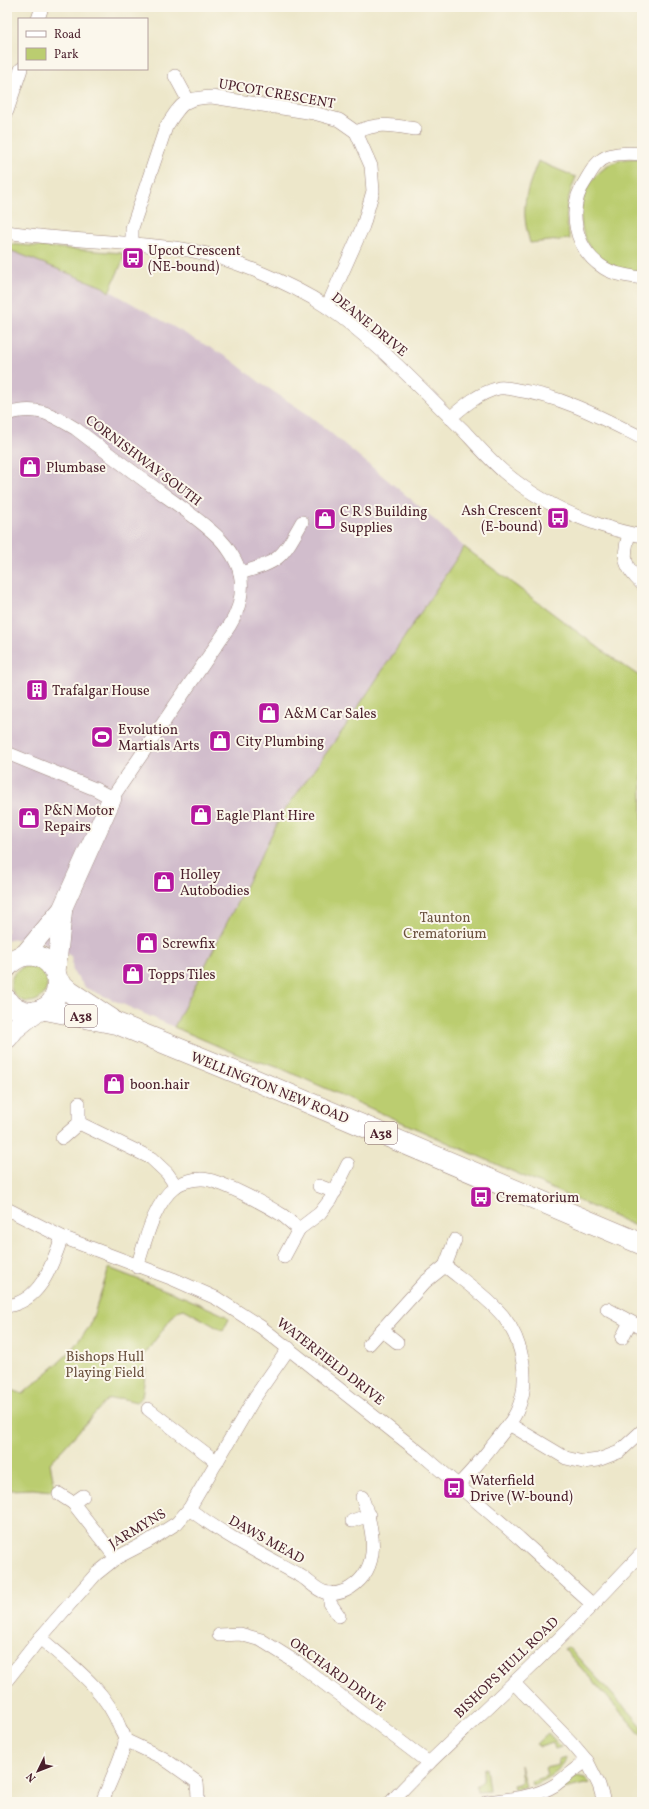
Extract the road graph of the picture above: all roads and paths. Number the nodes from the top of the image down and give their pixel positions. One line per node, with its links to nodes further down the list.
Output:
1 (42, 7): 2 (street)
2 (38, 18)
3 (21, 70): 6 (street)
4 (175, 76): 5 (street)
5 (188, 100): 8 (street, UPCOT CRESCENT); 11 (street)
6 (7, 111)
7 (415, 129): 8 (street)
8 (356, 132): 13 (street)
9 (642, 154): 12 (street)
10 (7, 232): 11 (street, DEANE DRIVE)
11 (132, 244): 13 (street, DEANE DRIVE)
12 (642, 278)
13 (327, 307): 15 (street, DEANE DRIVE)
14 (7, 414): 20 (street, CORNISHWAY SOUTH)
15 (450, 418): 16 (street); 18 (street, DEANE DRIVE)
16 (642, 438)
17 (302, 522): 20 (street)
18 (629, 534): 19 (street, DEANE DRIVE); 21 (street)
19 (642, 536)
20 (240, 572): 23 (street)
21 (642, 584)
22 (7, 753): 23 (street)
23 (112, 798): 24 (street)
24 (63, 907): 25 (street); 26 (street)
25 (14, 959): 26 (main road, A38)
26 (57, 976): 28 (main road, A38); 29 (main road, WELLINGTON NEW ROAD / A38)
27 (7, 1000): 28 (main road, A38)
28 (39, 1010): 29 (main road, WELLINGTON NEW ROAD / A38); 30 (main road)
29 (118, 1024): 42 (main road, WELLINGTON NEW ROAD / A38)
30 (7, 1038)
31 (79, 1103): 32 (street)
32 (79, 1123): 33 (street); 35 (street)
33 (62, 1138)
34 (348, 1164): 37 (street)
35 (176, 1186): 39 (street); 45 (street)
36 (319, 1186): 37 (street)
37 (335, 1192): 39 (street)
38 (7, 1209): 40 (street, WATERFIELD DRIVE)
39 (299, 1229): 43 (street)
40 (62, 1237): 45 (street, WATERFIELD DRIVE); 46 (street)
41 (455, 1240): 44 (street)
42 (642, 1244)
43 (284, 1256)
44 (445, 1266): 50 (street); 56 (street)
45 (137, 1267): 54 (street, WATERFIELD DRIVE)
46 (7, 1306)
47 (607, 1309): 48 (street)
48 (630, 1322): 49 (street); 51 (street)
49 (642, 1328)
50 (382, 1330): 52 (street); 53 (street)
51 (622, 1338)
52 (397, 1342)
53 (369, 1344)
54 (289, 1348): 58 (street, JARMYNS); 59 (street, WATERFIELD DRIVE)
55 (148, 1409): 58 (street)
56 (509, 1424): 57 (street); 59 (street)
57 (642, 1431)
58 (217, 1462): 62 (street, JARMYNS)
59 (458, 1485): 68 (street, WATERFIELD DRIVE)
60 (59, 1494): 66 (street)
61 (362, 1497): 63 (street)
62 (189, 1509): 66 (street, JARMYNS); 67 (street, DAWS MEAD)
63 (369, 1515): 64 (street); 67 (street)
64 (352, 1521)
65 (642, 1552): 68 (street, BISHOPS HULL ROAD)
66 (116, 1558): 71 (street, JARMYNS)
67 (330, 1593): 69 (street)
68 (593, 1605): 73 (street, BISHOPS HULL ROAD)
69 (339, 1616)
70 (219, 1635): 76 (street, ORCHARD DRIVE)
71 (40, 1638): 72 (street, JARMYNS); 74 (street)
72 (8, 1676)
73 (514, 1683): 75 (street); 76 (street, BISHOPS HULL ROAD)
74 (125, 1740): 77 (street); 78 (street)
75 (587, 1761): 80 (street); 81 (street)
76 (429, 1763): 79 (street, BISHOPS HULL ROAD)
77 (198, 1797)
78 (102, 1802)
79 (391, 1802)
80 (486, 1802)
81 (604, 1802)

